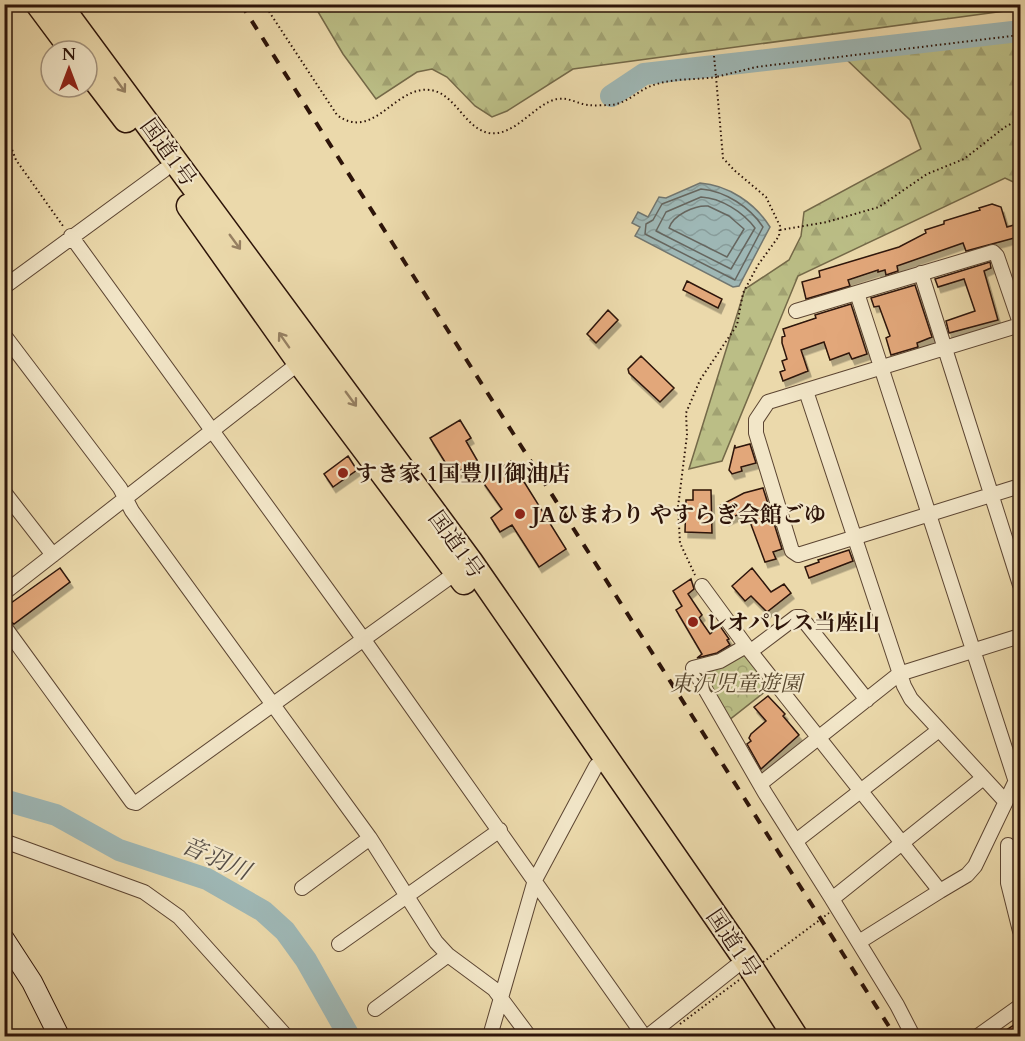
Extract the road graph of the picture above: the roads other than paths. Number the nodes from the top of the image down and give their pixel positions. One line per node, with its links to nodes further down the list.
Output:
1 (38, 4): 3 (highway)
2 (59, 4): 14 (highway, 国道1号, one-way to 14)
3 (64, 39)
4 (99, 85): 5 (highway, 国道1号)
5 (164, 170): 6 (street); 14 (highway, 国道1号, one-way to 5)
6 (71, 236): 8 (street); 17 (street)
7 (921, 273): 9 (street); 11 (street); 13 (street)
8 (4, 287)
9 (857, 292): 10 (street); 15 (street)
10 (796, 311)
11 (1020, 324): 13 (street)
12 (4, 335): 21 (street)
13 (943, 347): 15 (street); 20 (street)
14 (308, 357): 17 (street); 25 (highway, 国道1号); 71 (highway, 国道1号, one-way to 71)
15 (883, 368): 16 (street); 22 (street)
16 (806, 391): 23 (street); 23 (street)
17 (214, 432): 21 (street); 31 (street)
18 (1020, 486): 20 (street)
19 (4, 492): 24 (street)
20 (991, 496): 22 (street); 26 (street)
21 (125, 499): 24 (street); 36 (street)
22 (930, 515): 23 (street); 33 (street)
23 (856, 537): 34 (street)
24 (53, 555): 28 (street)
25 (457, 572): 31 (street); 39 (highway, 国道1号)
26 (1020, 585)
27 (702, 586): 32 (street)
28 (4, 593)
29 (4, 626): 36 (street)
30 (1020, 636): 33 (street)
31 (364, 640): 36 (street); 45 (street)
32 (748, 649): 35 (street); 38 (street); 42 (street)
33 (973, 651): 34 (street); 40 (street)
34 (899, 674): 35 (street); 37 (street)
35 (867, 700): 38 (street)
36 (274, 705): 46 (street)
37 (939, 730): 41 (street); 43 (street)
38 (820, 738): 42 (street); 43 (street)
39 (596, 766): 51 (street); 61 (highway, 国道1号)
40 (1018, 775): 44 (street)
41 (982, 779): 44 (street); 49 (street)
42 (760, 784): 48 (street)
43 (861, 791): 48 (street); 49 (street)
44 (1005, 801): 53 (street)
45 (500, 830): 51 (street); 54 (street)
46 (370, 838): 52 (street); 54 (street)
47 (4, 841): 66 (street)
48 (796, 842): 55 (street)
49 (902, 842): 53 (street); 55 (street)
50 (1008, 845): 56 (street)
51 (535, 880): 62 (street); 69 (street)
52 (302, 888)
53 (940, 891): 58 (street)
54 (407, 894): 59 (street); 60 (street)
55 (830, 906): 58 (street)
56 (1020, 931)
57 (4, 939): 65 (main road)
58 (859, 942): 72 (street)
59 (339, 944)
60 (448, 955): 62 (street); 64 (street)
61 (735, 967): 69 (street); 70 (highway, 国道1号)
62 (501, 999): 67 (street); 68 (street)
63 (1020, 1006): 73 (street)
64 (375, 1009)
65 (59, 1036)
66 (286, 1036)
67 (490, 1036)
68 (529, 1036)
69 (646, 1036)
70 (782, 1036)
71 (795, 1036)
72 (913, 1036)
73 (978, 1036)

